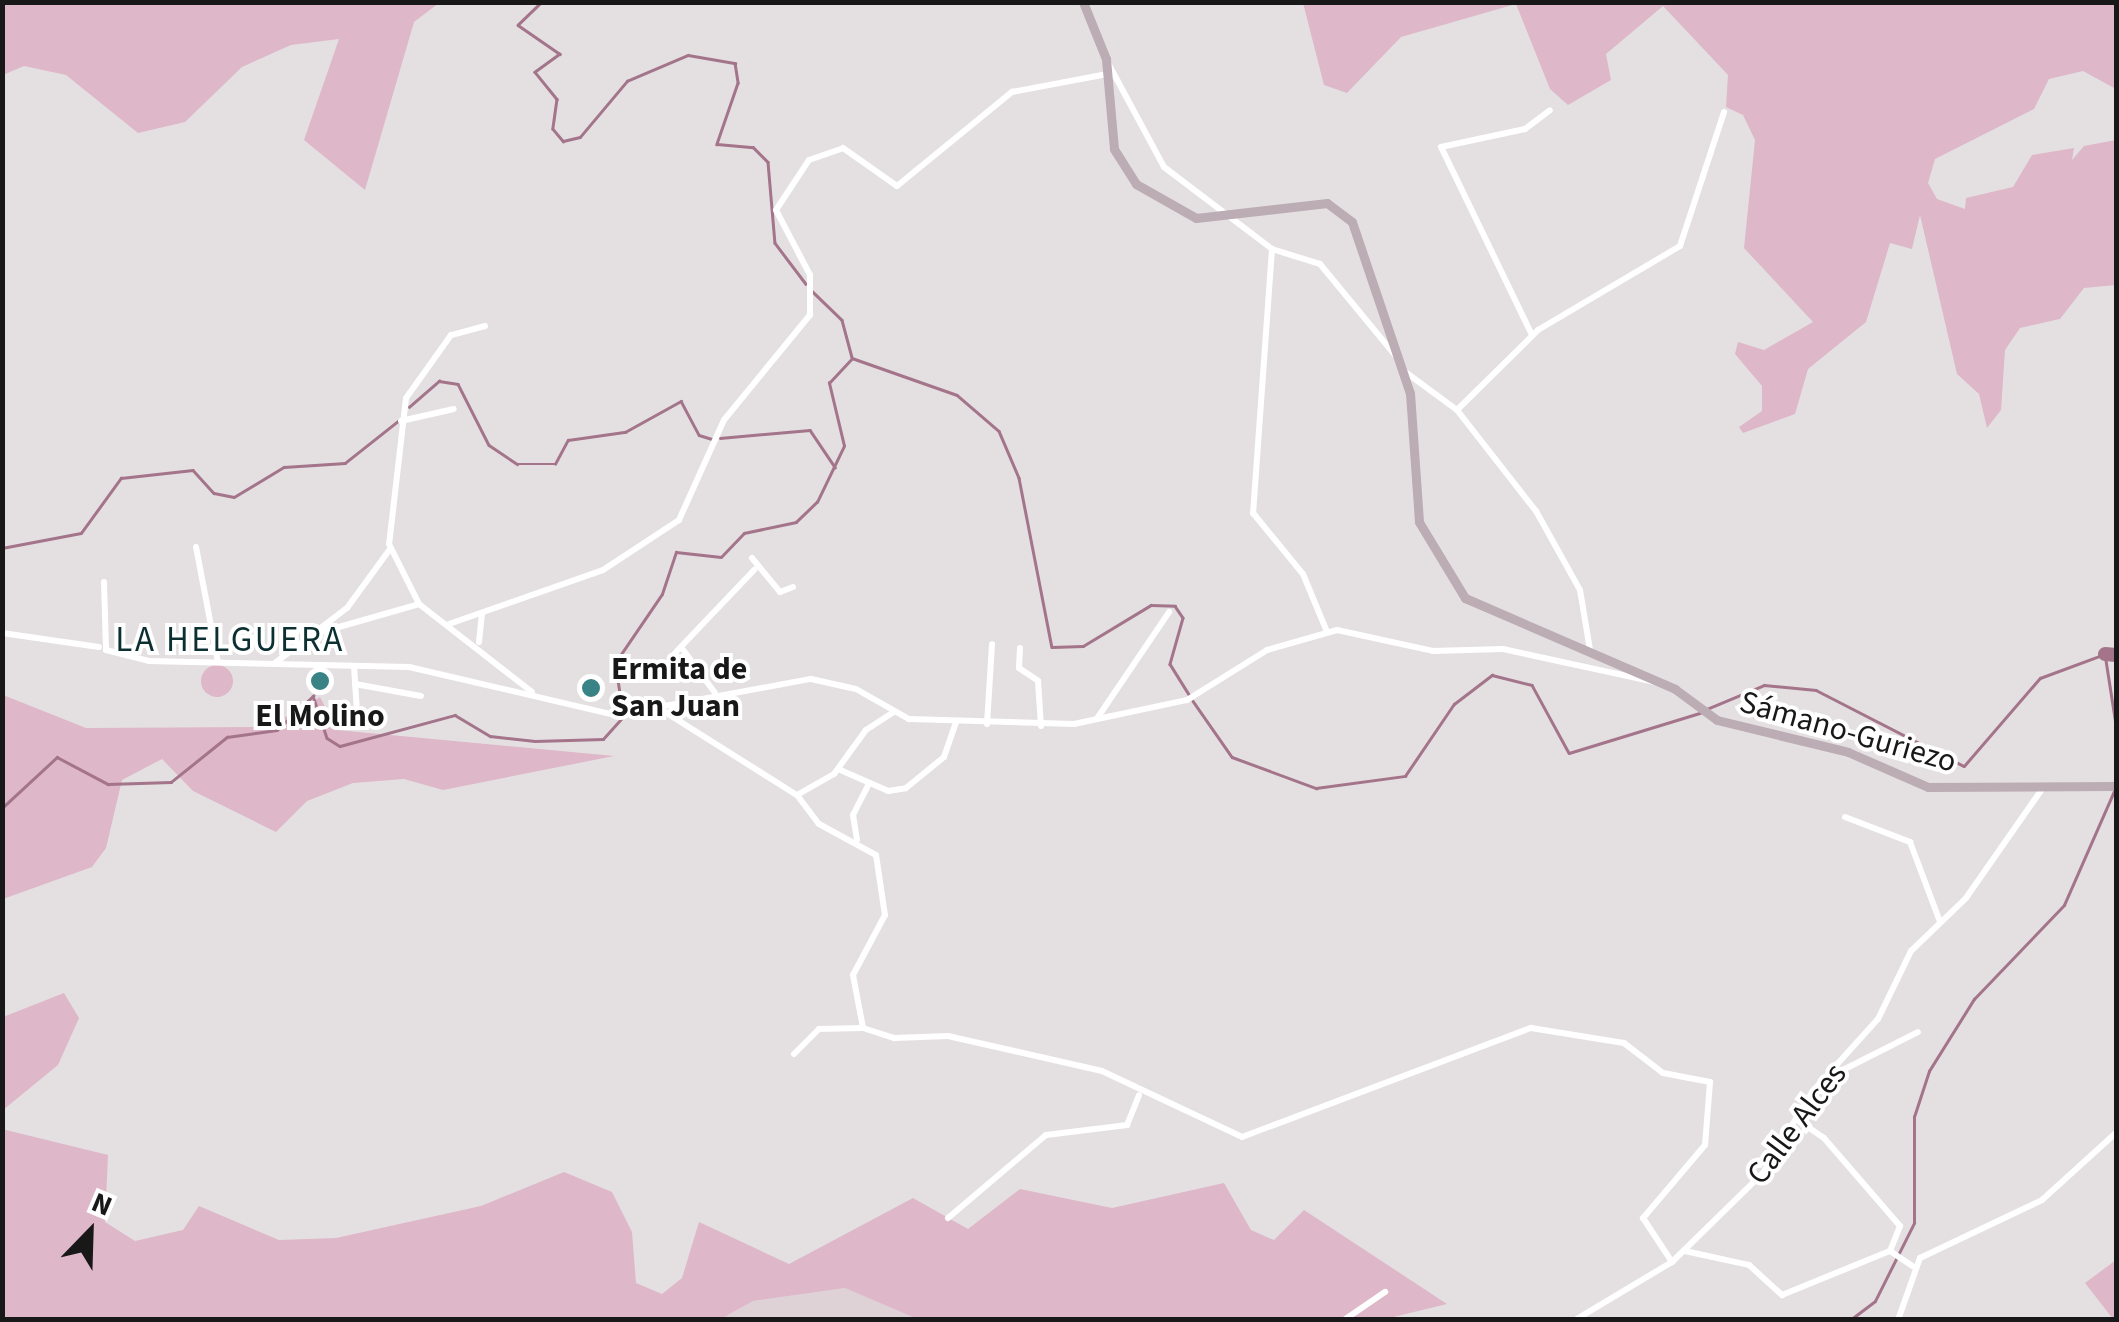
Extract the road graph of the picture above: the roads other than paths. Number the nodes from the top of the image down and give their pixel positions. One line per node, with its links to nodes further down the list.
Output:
1 (1084, 2): 2 (street, Sámano-Guriezo)
2 (1105, 56): 3 (street, Sámano-Guriezo); 6 (street)
3 (1107, 74): 6 (street, Sámano-Guriezo); 22 (street)
4 (1550, 110): 9 (street)
5 (1724, 112): 9 (street)
6 (1228, 217): 7 (street); 10 (street, Sámano-Guriezo)
7 (1272, 249): 10 (street); 24 (street)
8 (484, 326): 13 (street)
9 (1532, 335): 12 (street)
10 (1402, 364): 12 (street); 31 (street, Sámano-Guriezo)
11 (454, 409): 13 (street)
12 (1457, 410): 31 (street)
13 (402, 421): 15 (street)
14 (196, 547): 32 (street)
15 (390, 549): 20 (street); 26 (street)
16 (752, 558): 17 (street)
17 (754, 570): 19 (street); 37 (street)
18 (104, 582): 29 (street)
19 (793, 587)
20 (418, 604): 23 (street); 26 (street)
21 (1168, 612): 43 (street)
22 (482, 615): 23 (street); 27 (street)
23 (449, 624): 27 (street)
24 (1327, 632): 36 (street); 43 (street)
25 (2, 633): 29 (street)
26 (317, 634): 33 (street)
27 (479, 643): 38 (street)
28 (992, 644): 45 (street)
29 (99, 647): 32 (street)
30 (1020, 648): 46 (street)
31 (1590, 650): 36 (street, Sámano-Guriezo)
32 (218, 662): 33 (street)
33 (274, 664): 34 (street)
34 (354, 666): 35 (street); 38 (street)
35 (355, 684): 39 (street); 41 (street)
36 (1664, 684): 50 (street, Sámano-Guriezo)
37 (714, 693): 40 (street); 42 (street)
38 (534, 694): 40 (street)
39 (421, 696)
40 (657, 707): 51 (street)
41 (357, 712)
42 (894, 712): 44 (street); 47 (street)
43 (1098, 717): 46 (street)
44 (956, 723): 45 (street); 48 (street)
45 (987, 724): 46 (street)
46 (1041, 726)
47 (838, 768): 48 (street); 51 (street)
48 (870, 783): 53 (street)
49 (2114, 786): 50 (street, Sámano-Guriezo)
50 (2042, 789): 54 (street, Calle Alces)
51 (797, 795): 53 (street)
52 (1845, 817): 54 (street)
53 (857, 840): 55 (street)
54 (1940, 922): 58 (street, Calle Alces)
55 (863, 1028): 57 (street); 59 (street)
56 (1918, 1032): 58 (street)
57 (794, 1054)
58 (1824, 1080): 60 (street, Calle Alces)
59 (1139, 1095): 62 (street); 65 (street)
60 (1797, 1120): 63 (street, Calle Alces); 64 (street)
61 (2116, 1133): 66 (street)
62 (948, 1218)
63 (1684, 1251): 64 (street); 65 (street, Calle Alces)
64 (1893, 1253): 66 (street)
65 (1672, 1262): 69 (street, Calle Alces)
66 (1909, 1264): 70 (street)
67 (1385, 1292): 68 (street)
68 (1344, 1320)
69 (1575, 1320)
70 (1898, 1320)

